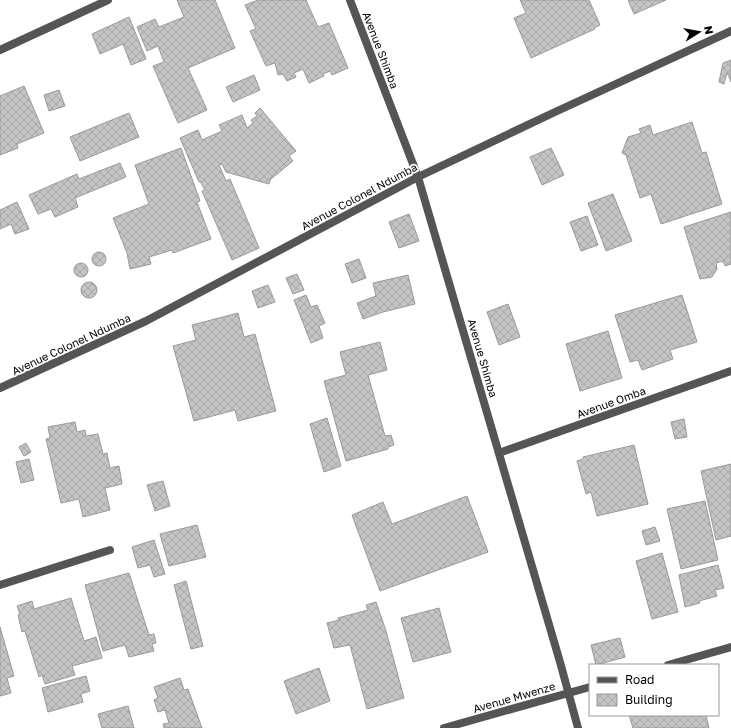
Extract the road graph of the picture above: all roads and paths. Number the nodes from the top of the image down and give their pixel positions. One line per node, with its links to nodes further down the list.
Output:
1 (108, 0): 4 (street)
2 (350, 0): 5 (street, Avenue Shimba)
3 (731, 31): 5 (street, Avenue Colonel Ndumba)
4 (0, 50)
5 (418, 177): 7 (street, Avenue Colonel Ndumba); 8 (street, Avenue Shimba)
6 (731, 371): 8 (street, Avenue Omba)
7 (0, 388)
8 (499, 453): 14 (street, Avenue Shimba)
9 (110, 550): 10 (street)
10 (0, 585)
11 (731, 647): 12 (street)
12 (672, 664)
13 (589, 687): 14 (street, Avenue Mwenze)
14 (569, 693): 15 (street, Avenue Mwenze); 16 (street, Avenue Shimba)
15 (444, 728)
16 (578, 728)

